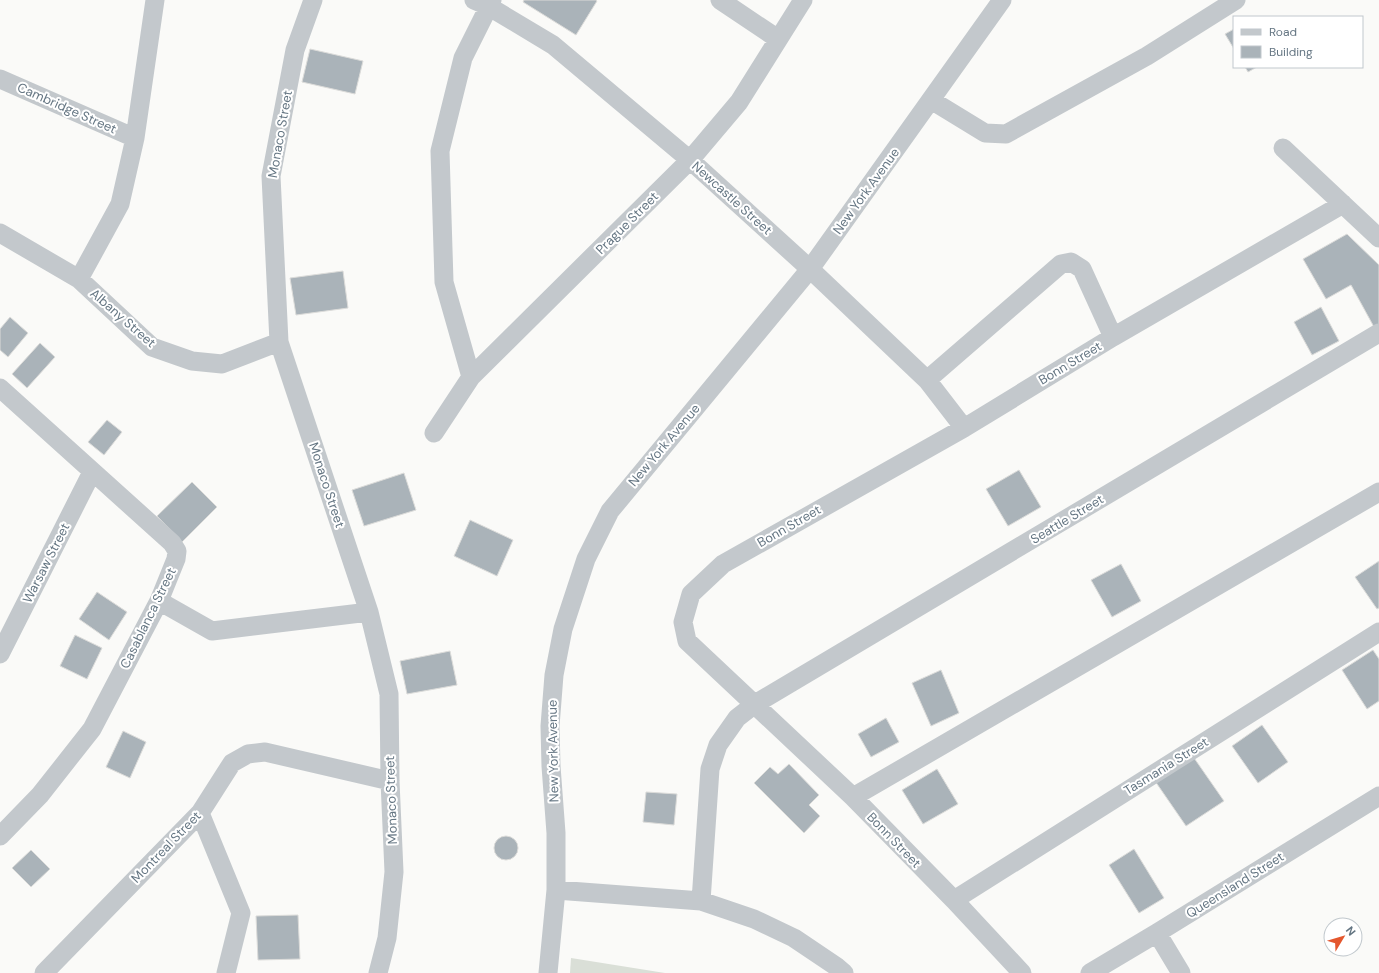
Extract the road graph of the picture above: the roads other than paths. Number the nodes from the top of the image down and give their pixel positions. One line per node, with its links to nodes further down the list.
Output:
1 (155, 0): 11 (street)
2 (313, 0): 21 (street, Monaco Street)
3 (720, 0): 8 (street)
4 (803, 0): 8 (street, Prague Street)
5 (1002, 0): 10 (street, New York Avenue)
6 (1236, 0): 10 (street)
7 (485, 2): 13 (street, Newcastle Street); 22 (street)
8 (778, 39): 13 (street, Prague Street)
9 (0, 79): 11 (street, Cambridge Street)
10 (931, 100): 17 (street, New York Avenue)
11 (135, 138): 18 (street)
12 (1283, 148): 14 (street)
13 (690, 160): 17 (street, Newcastle Street); 22 (street, Prague Street)
14 (1343, 204): 16 (street); 20 (street, Bonn Street)
15 (0, 233): 18 (street, Albany Street)
16 (1379, 238)
17 (810, 269): 23 (street, Newcastle Street); 39 (street, New York Avenue)
18 (79, 279): 21 (street, Albany Street)
19 (1379, 333): 33 (street, Seattle Street)
20 (1113, 337): 23 (street); 25 (street, Bonn Street)
21 (279, 342): 30 (street, Monaco Street)
22 (471, 377): 26 (street, Prague Street)
23 (927, 380): 25 (street, Newcastle Street)
24 (1, 393): 27 (street, Casablanca Street)
25 (964, 428): 33 (street, Bonn Street)
26 (434, 432)
27 (92, 472): 29 (street, Casablanca Street); 32 (street, Warsaw Street)
28 (1379, 492): 36 (street)
29 (158, 601): 30 (street); 38 (street, Casablanca Street)
30 (369, 612): 34 (street, Monaco Street)
31 (1379, 632): 40 (street, Tasmania Street)
32 (0, 654)
33 (755, 704): 36 (street, Bonn Street); 41 (street, Seattle Street)
34 (390, 781): 37 (street, Montreal Street); 45 (street, Monaco Street)
35 (1379, 796): 42 (street, Queensland Street)
36 (853, 797): 40 (street, Bonn Street)
37 (200, 813): 43 (street, Montreal Street); 44 (street)
38 (0, 836)
39 (556, 890): 41 (street); 46 (street, New York Avenue)
40 (954, 900): 48 (street, Bonn Street)
41 (701, 901): 47 (street)
42 (1158, 933): 49 (street, Queensland Street); 50 (street)
43 (44, 973)
44 (226, 973)
45 (378, 973)
46 (548, 973)
47 (844, 973)
48 (1022, 973)
49 (1090, 973)
50 (1181, 973)

